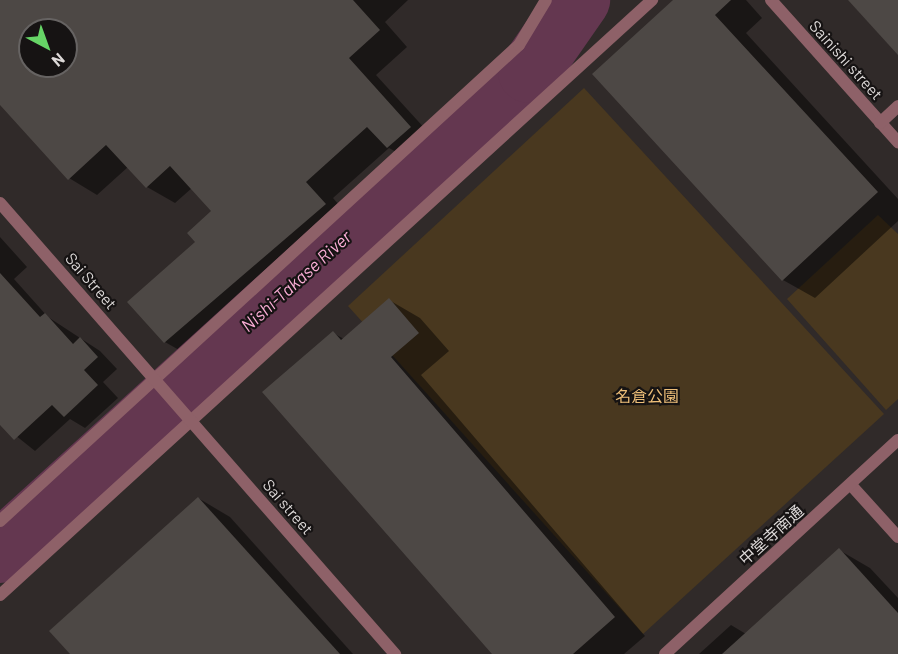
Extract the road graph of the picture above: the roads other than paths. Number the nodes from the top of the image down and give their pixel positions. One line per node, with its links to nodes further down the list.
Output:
1 (546, 0): 8 (street)
2 (652, 0): 9 (street)
3 (771, 0): 5 (street, Sainishi street)
4 (898, 106): 5 (street)
5 (880, 123): 6 (street, Sainishi street)
6 (898, 142)
7 (0, 203): 8 (street, Sai Street)
8 (156, 380): 9 (street, Sai street); 12 (street)
9 (187, 416): 14 (street); 15 (street, Sai street)
10 (898, 440): 11 (street, 中堂寺南通)
11 (851, 484): 13 (street); 16 (street, 中堂寺南通)
12 (0, 521)
13 (898, 537)
14 (0, 595)
15 (394, 654)
16 (665, 654)

